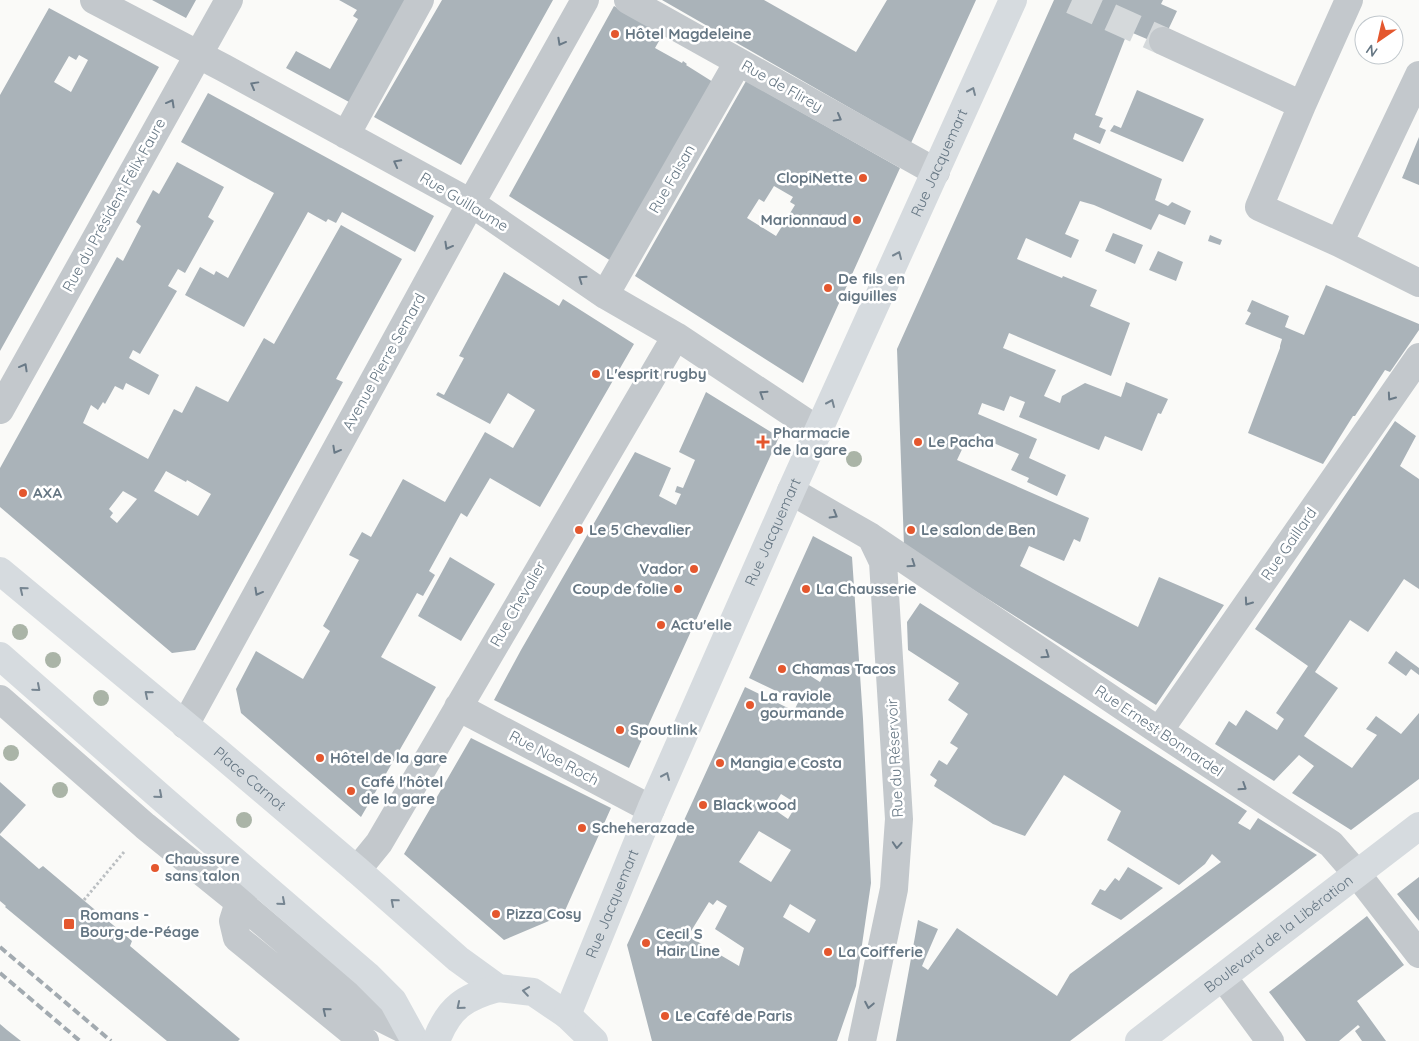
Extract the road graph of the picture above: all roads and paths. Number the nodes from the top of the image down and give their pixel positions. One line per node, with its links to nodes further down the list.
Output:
1 (94, 0): 9 (street, Rue Guillaume)
2 (229, 0): 9 (street, Rue du Président Félix Faure)
3 (420, 0): 13 (street)
4 (585, 0): 15 (street, Avenue Pierre Semard, one-way to 15)
5 (628, 0): 10 (street, Rue de Flirey)
6 (1013, 0): 14 (main road, Rue Jacquemart, one-way to 6)
7 (1349, 0): 12 (street)
8 (1163, 41): 12 (street)
9 (198, 55): 13 (street, Rue Guillaume, one-way to 9); 21 (street, Rue du Président Félix Faure, one-way to 9)
10 (738, 62): 14 (street, Rue de Flirey, one-way to 14); 18 (street, Rue Faisan)
11 (1419, 74): 16 (street)
12 (1302, 106): 16 (street)
13 (346, 135): 15 (street, Rue Guillaume, one-way to 13)
14 (936, 172): 22 (main road, Rue Jacquemart, one-way to 14)
15 (471, 203): 18 (street, Rue Guillaume, one-way to 15); 29 (street, Avenue Pierre Semard, one-way to 29)
16 (1339, 243): 17 (street)
17 (1419, 283)
18 (605, 295): 19 (street, Rue Guillaume)
19 (676, 336): 22 (street, Rue Guillaume, one-way to 19); 28 (street, Rue Chevalier)
20 (1419, 357): 30 (street, Rue Gaillard, one-way to 30)
21 (0, 410)
22 (819, 431): 23 (main road, Rue Jacquemart)
23 (792, 491): 24 (street, one-way to 24); 31 (main road, Rue Jacquemart, one-way to 23)
24 (871, 537): 30 (street, Rue Ernest Bonnardel, one-way to 30); 46 (street, Rue du Réservoir, one-way to 46)
25 (0, 571): 29 (main road, Place Carnot, one-way to 25)
26 (0, 656): 35 (main road, one-way to 35)
27 (0, 699): 36 (street)
28 (458, 707): 31 (street, Rue Noe Roch); 33 (street, Rue Chevalier)
29 (185, 725): 33 (main road, Place Carnot)
30 (1159, 731): 34 (street, Rue Ernest Bonnardel, one-way to 34)
31 (651, 809): 40 (main road, Rue Jacquemart)
32 (1419, 826): 34 (main road, Boulevard de la Libération)
33 (358, 870): 39 (main road, Place Carnot, one-way to 33)
34 (1357, 874): 37 (street, Rue Ernest Bonnardel); 38 (main road, Boulevard de la Libération)
35 (253, 877): 36 (street); 41 (main road, one-way to 41)
36 (240, 902): 41 (street); 42 (street, one-way to 36)
37 (1419, 954)
38 (1223, 977): 47 (main road, Boulevard de la Libération); 48 (street)
39 (498, 988): 40 (main road, Place Carnot, one-way to 39); 44 (main road, Place Carnot, one-way to 44)
40 (567, 1015): 45 (main road, Place Carnot)
41 (412, 1036): 43 (street)
42 (365, 1041)
43 (384, 1041)
44 (436, 1041)
45 (594, 1041)
46 (862, 1041)
47 (1139, 1041)
48 (1270, 1041)

